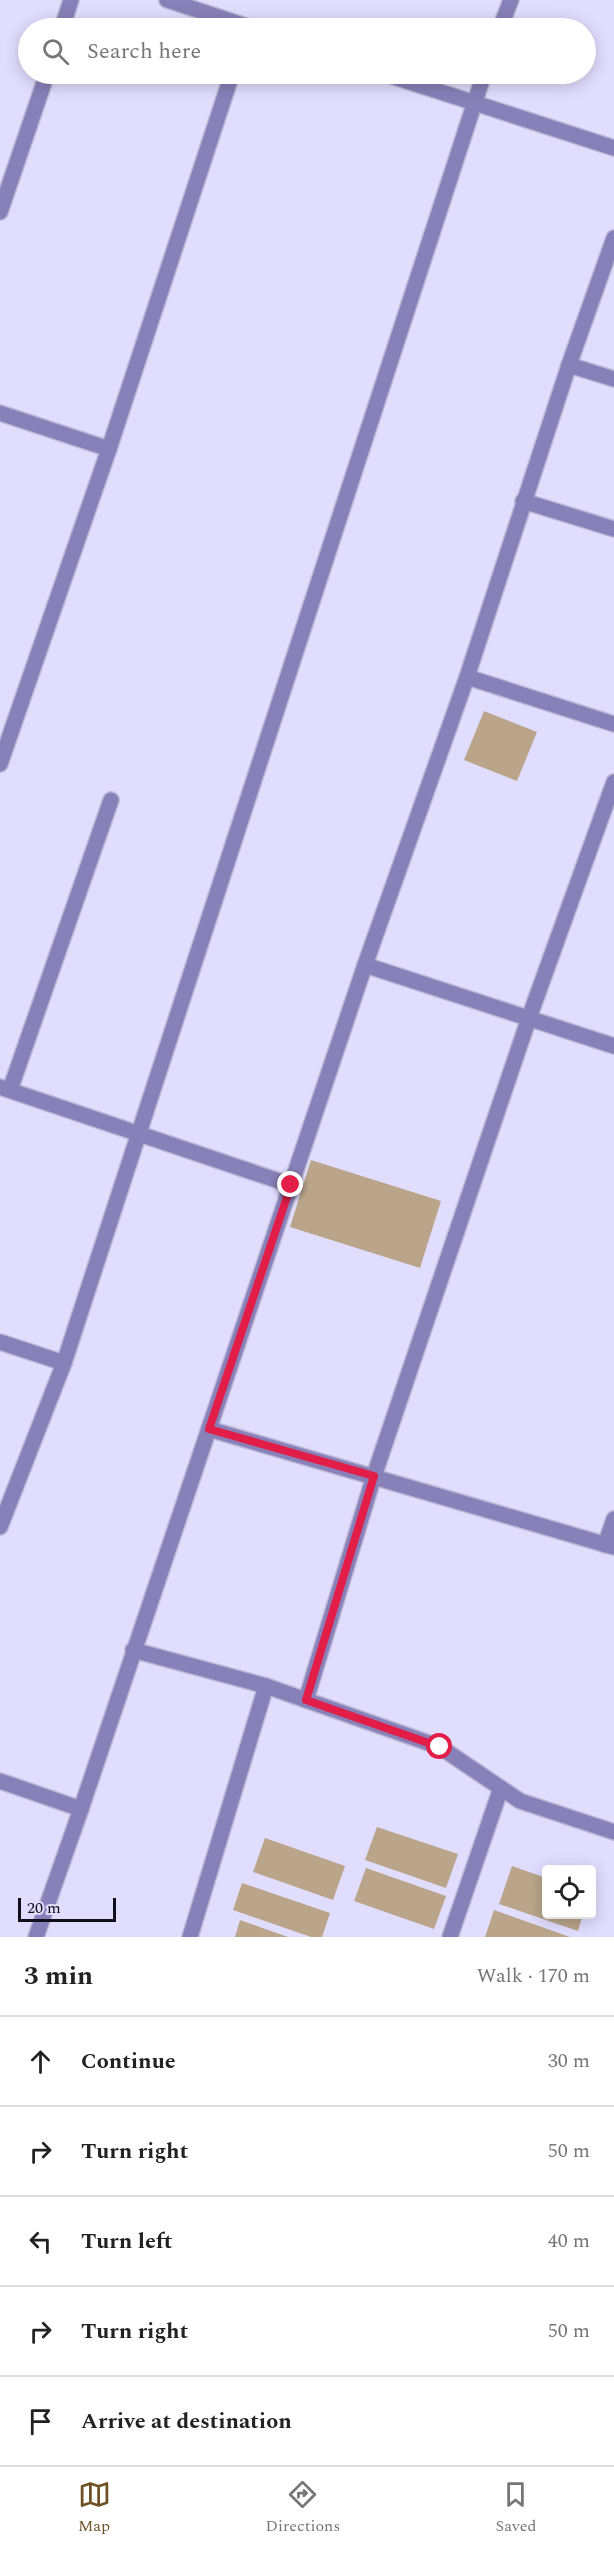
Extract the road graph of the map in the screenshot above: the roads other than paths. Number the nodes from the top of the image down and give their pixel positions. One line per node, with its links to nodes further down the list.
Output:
1 (71, 0): 5 (street)
2 (167, 0): 4 (street)
3 (510, 0): 7 (street)
4 (189, 3): 6 (street)
5 (65, 18)
6 (225, 18)
7 (504, 18)
8 (44, 84): 14 (street)
9 (229, 84): 19 (street)
10 (415, 84): 12 (street)
11 (481, 84): 12 (street)
12 (474, 104): 13 (street); 31 (street)
13 (614, 148)
14 (0, 212)
15 (614, 238): 16 (street)
16 (569, 365): 17 (street); 20 (street)
17 (614, 379)
18 (0, 413): 19 (street)
19 (109, 449): 24 (street)
20 (523, 501): 21 (street); 22 (street)
21 (614, 529)
22 (467, 677): 23 (street); 27 (street)
23 (614, 724)
24 (0, 764)
25 (614, 782): 28 (street)
26 (111, 800): 30 (street)
27 (365, 965): 28 (street); 32 (street)
28 (529, 1018): 29 (street); 36 (street)
29 (614, 1046)
30 (5, 1089): 31 (street)
31 (136, 1135): 32 (street); 34 (street)
32 (291, 1185): 35 (street)
33 (0, 1342): 34 (street)
34 (63, 1363): 38 (street)
35 (209, 1429): 36 (street); 40 (street)
36 (374, 1476): 39 (street); 42 (street)
37 (614, 1519): 39 (street)
38 (0, 1527)
39 (610, 1546)
40 (133, 1650): 41 (street); 45 (street)
41 (266, 1686): 42 (street); 48 (street)
42 (306, 1700): 44 (street)
43 (0, 1781): 45 (street)
44 (501, 1788): 46 (street); 49 (street)
45 (81, 1809): 47 (street)
46 (614, 1832)
47 (36, 1937)
48 (190, 1937)
49 (450, 1937)

